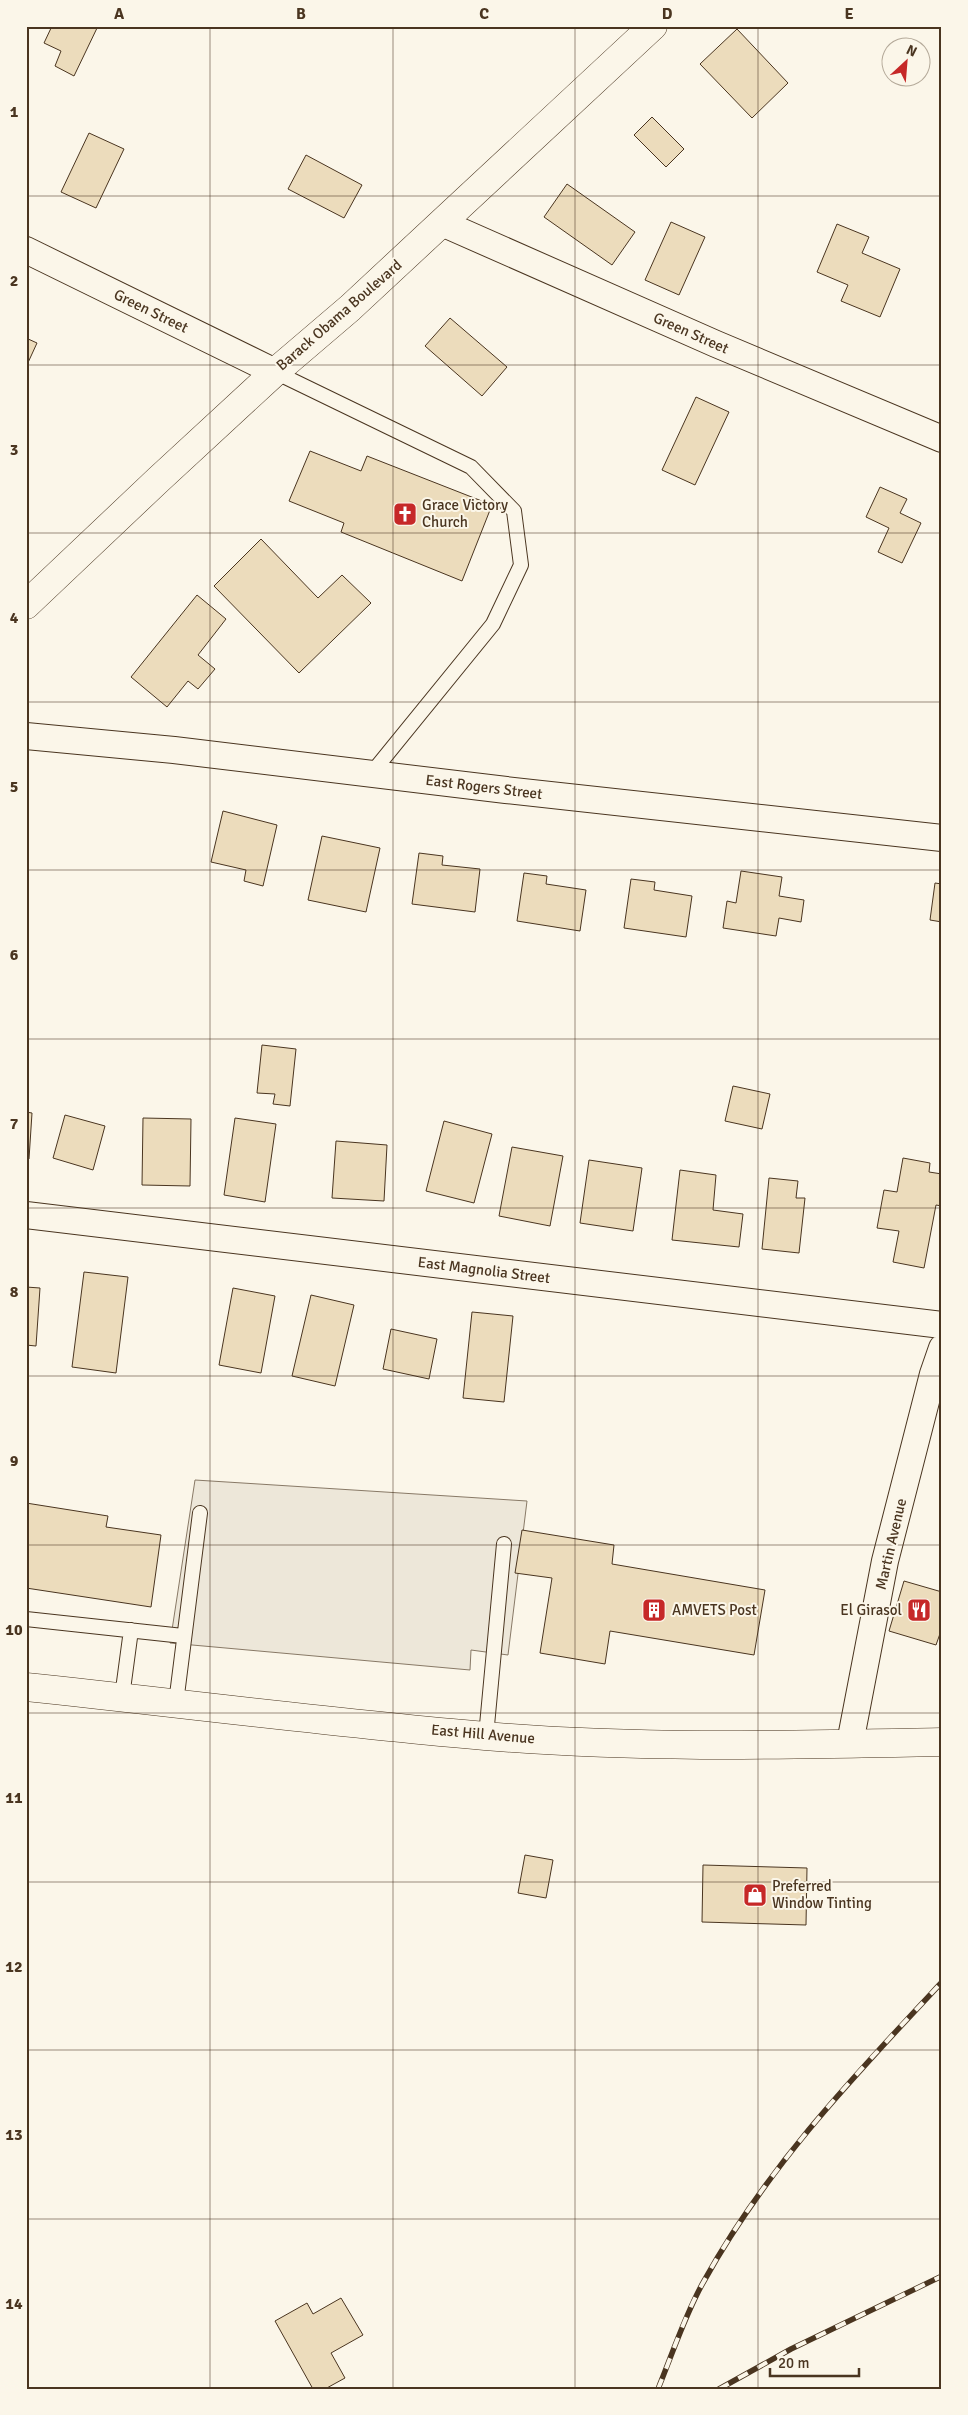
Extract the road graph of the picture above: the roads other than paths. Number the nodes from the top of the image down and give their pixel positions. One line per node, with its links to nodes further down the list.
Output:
1 (653, 26): 2 (main road, Barack Obama Boulevard)
2 (442, 223): 4 (main road, Barack Obama Boulevard); 5 (street, Green Street)
3 (26, 250): 4 (street, Green Street)
4 (275, 372): 6 (main road, Barack Obama Boulevard); 8 (lane)
5 (942, 438)
6 (26, 605)
7 (26, 736): 8 (street, East Rogers Street)
8 (371, 774): 9 (street, East Rogers Street)
9 (942, 838)
10 (26, 1215): 11 (street, East Magnolia Street)
11 (942, 1325)
12 (942, 1348): 23 (street, Martin Avenue)
13 (200, 1513): 17 (lane)
14 (504, 1544): 21 (lane)
15 (26, 1619): 16 (lane)
16 (131, 1630): 17 (lane); 19 (lane)
17 (183, 1636): 20 (lane)
18 (26, 1687): 19 (main road, East Hill Avenue)
19 (122, 1697): 20 (main road, East Hill Avenue)
20 (176, 1703): 21 (main road, East Hill Avenue)
21 (486, 1736): 23 (main road, East Hill Avenue)
22 (942, 1742): 23 (main road, East Hill Avenue)
23 (850, 1743)

